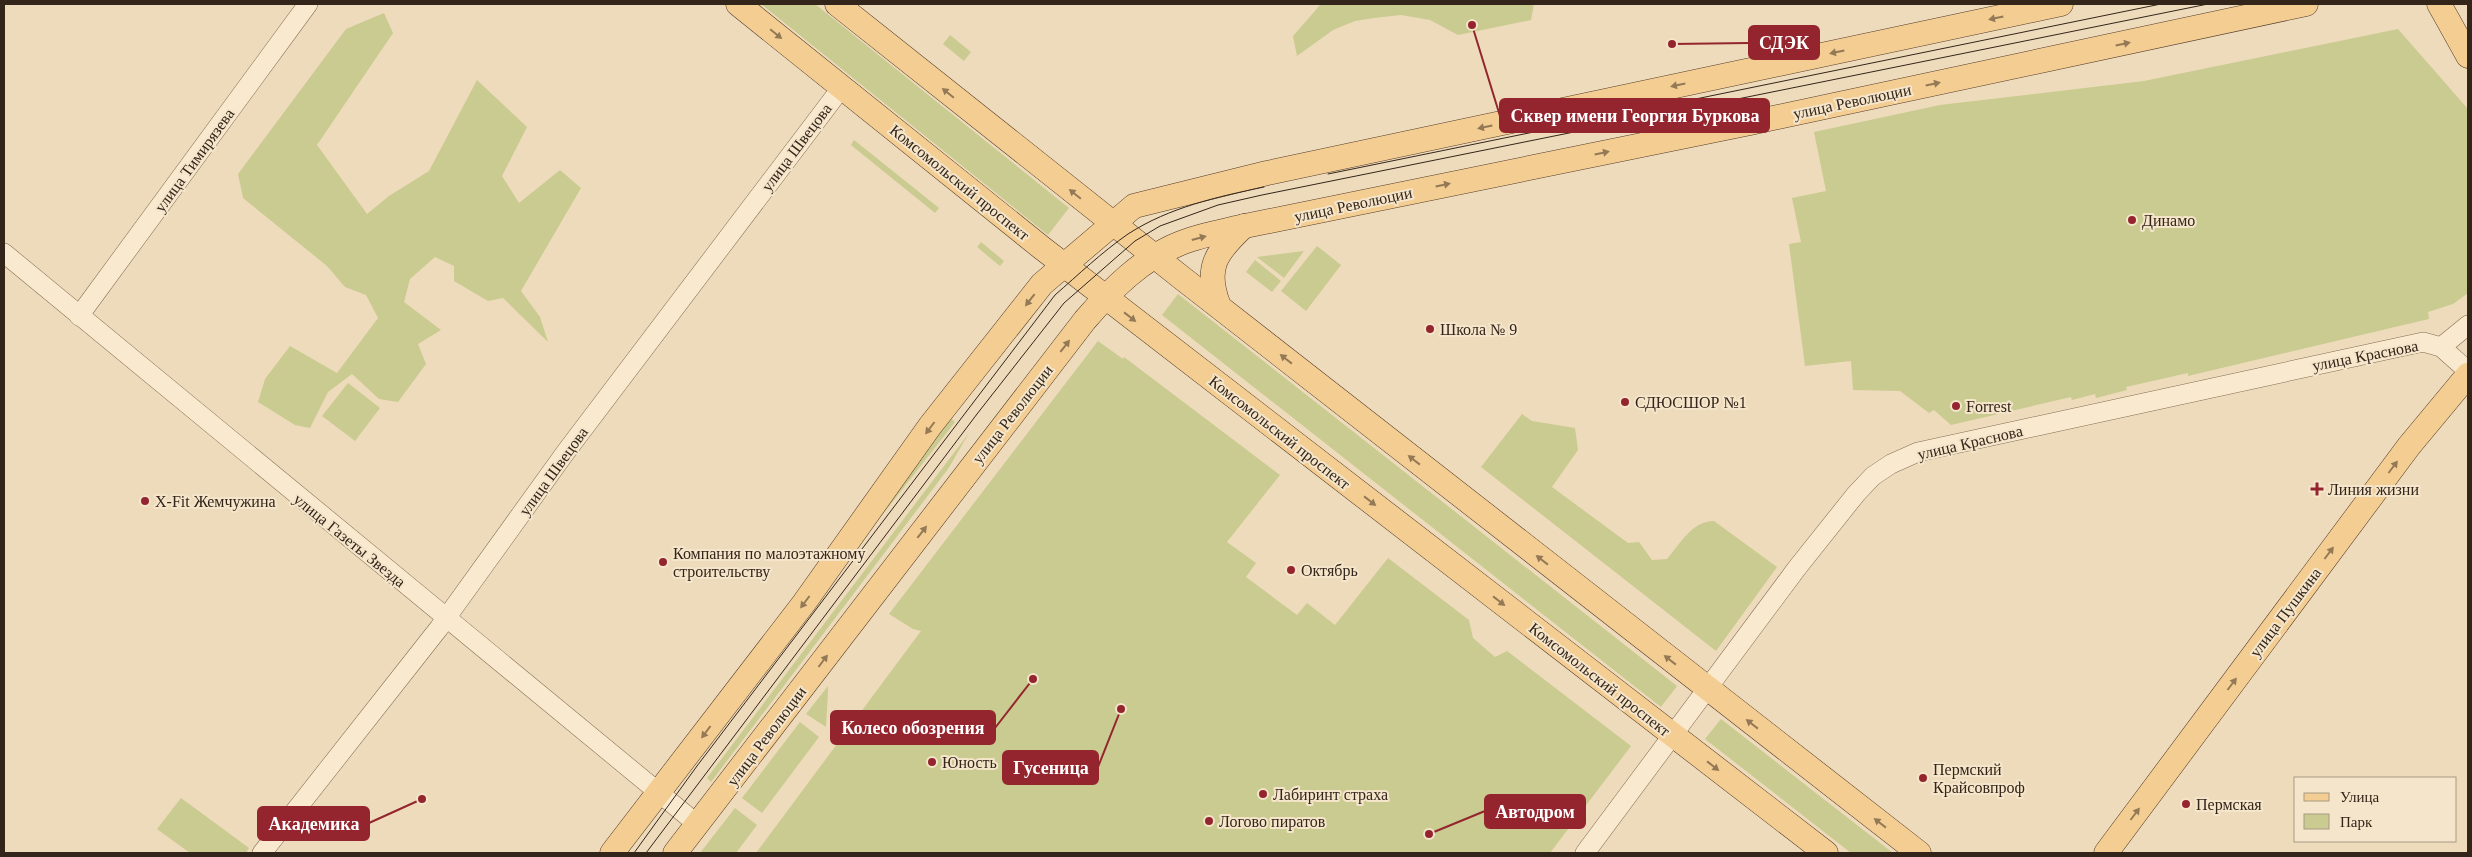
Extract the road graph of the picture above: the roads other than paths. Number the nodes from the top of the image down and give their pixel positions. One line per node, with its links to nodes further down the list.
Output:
1 (308, 4): 16 (street, улица Тимирязева)
2 (738, 4): 8 (main road, Комсомольский проспект, one-way to 8)
3 (837, 4): 9 (main road, one-way to 3)
4 (2061, 4): 9 (main road, one-way to 9)
5 (2306, 4): 10 (main road, улица Революции, one-way to 5)
6 (2439, 4): 7 (main road)
7 (2468, 56)
8 (842, 87): 13 (main road, Комсомольский проспект); 21 (street, улица Швецова)
9 (1114, 224): 12 (main road); 13 (main road)
10 (1245, 226): 12 (main road, улица Революции, one-way to 10); 15 (main road)
11 (4, 253): 16 (street, улица Газеты Звезда)
12 (1154, 256): 14 (main road, улица Революции); 15 (main road)
13 (1064, 266): 14 (main road, Комсомольский проспект); 24 (main road, one-way to 24)
14 (1105, 297): 23 (main road, Комсомольский проспект, one-way to 23); 25 (main road, улица Революции, one-way to 14)
15 (1219, 306): 22 (main road, one-way to 15)
16 (79, 316): 21 (street, улица Газеты Звезда)
17 (2468, 325): 18 (street)
18 (2441, 347): 19 (street, улица Краснова); 22 (street, улица Краснова)
19 (2468, 371)
20 (2468, 375): 32 (main road, улица Пушкина, one-way to 20)
21 (446, 619): 24 (street, улица Газеты Звезда); 26 (street, улица Швецова)
22 (1708, 690): 23 (street, улица Краснова); 31 (main road, one-way to 22)
23 (1674, 736): 29 (street, улица Краснова); 30 (main road, Комсомольский проспект, one-way to 30)
24 (659, 793): 25 (street, улица Газеты Звезда); 27 (main road)
25 (697, 824): 28 (main road, улица Революции)
26 (262, 853)
27 (612, 853)
28 (675, 853)
29 (1585, 853)
30 (1826, 853)
31 (1919, 853)
32 (2106, 853)

